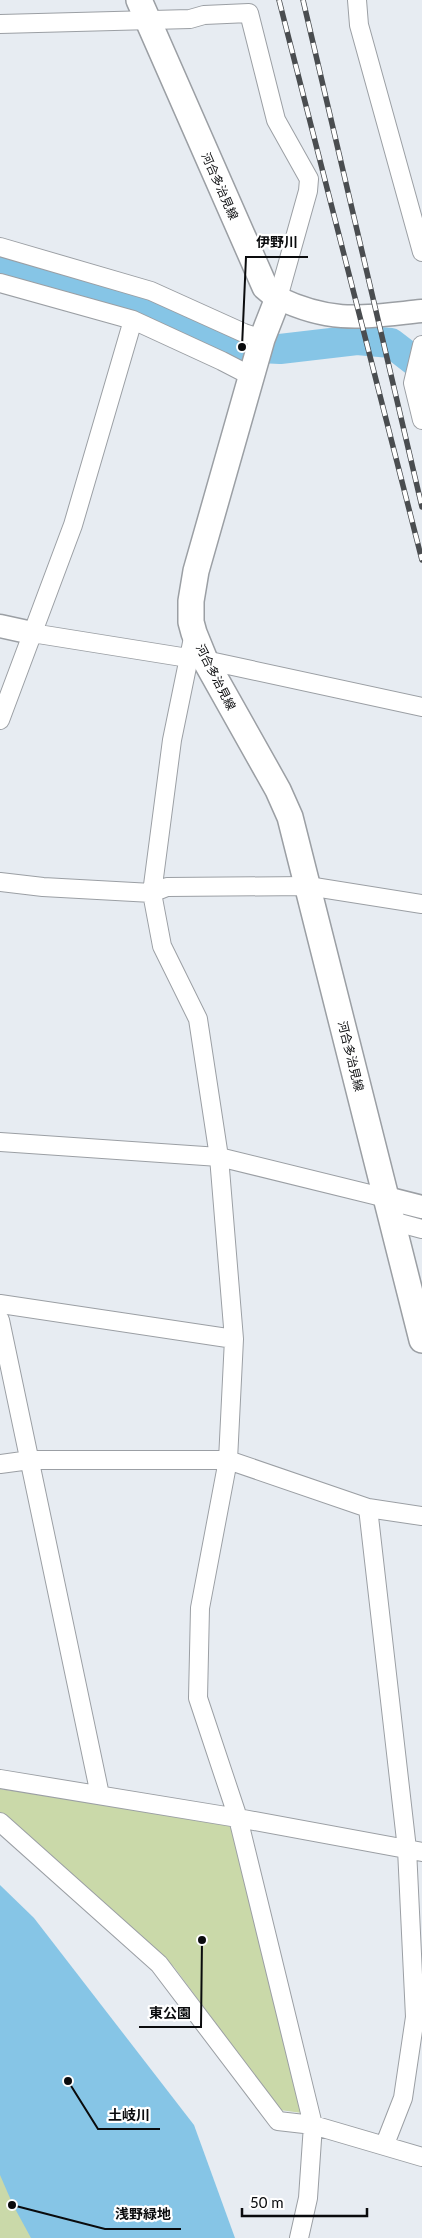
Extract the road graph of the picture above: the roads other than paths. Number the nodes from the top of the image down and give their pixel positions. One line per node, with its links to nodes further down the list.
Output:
1 (357, 0): 5 (street)
2 (143, 10): 3 (street); 7 (main road, 河合多治見線); 7 (street)
3 (0, 24)
4 (0, 247): 10 (street)
5 (422, 252)
6 (1, 288): 9 (street)
7 (278, 298): 8 (street); 10 (main road, 河合多治見線)
8 (422, 311)
9 (132, 320): 12 (street); 15 (street)
10 (262, 339): 12 (main road, 河合多治見線)
11 (422, 346): 13 (street)
12 (253, 370): 16 (main road, 河合多治見線)
13 (422, 420)
14 (0, 626): 15 (street)
15 (32, 633): 16 (street); 18 (street)
16 (197, 659): 17 (street); 20 (main road, 河合多治見線); 21 (street)
17 (422, 706)
18 (0, 720)
19 (0, 882): 21 (street)
20 (308, 886): 21 (street); 22 (street); 25 (main road, 河合多治見線)
21 (152, 893): 24 (street)
22 (422, 904)
23 (0, 1142): 24 (street)
24 (219, 1157): 25 (street); 32 (street)
25 (385, 1193): 26 (street); 27 (street); 28 (main road, 河合多治見線)
26 (422, 1196)
27 (422, 1207)
28 (392, 1222): 29 (street); 33 (main road, 河合多治見線)
29 (422, 1229)
30 (0, 1304): 32 (street)
31 (0, 1320): 34 (street)
32 (234, 1340): 35 (street)
33 (422, 1340)
34 (30, 1460): 35 (street); 36 (street); 40 (street)
35 (228, 1460): 37 (street); 41 (street)
36 (0, 1464)
37 (368, 1508): 38 (street); 43 (street)
38 (422, 1516)
39 (0, 1779): 40 (street)
40 (100, 1795): 41 (street)
41 (238, 1818): 43 (street); 44 (street)
42 (0, 1822): 44 (street)
43 (415, 1851): 45 (street)
44 (313, 2125): 45 (street); 47 (street)
45 (384, 2144): 46 (street)
46 (422, 2157)
47 (299, 2238)

